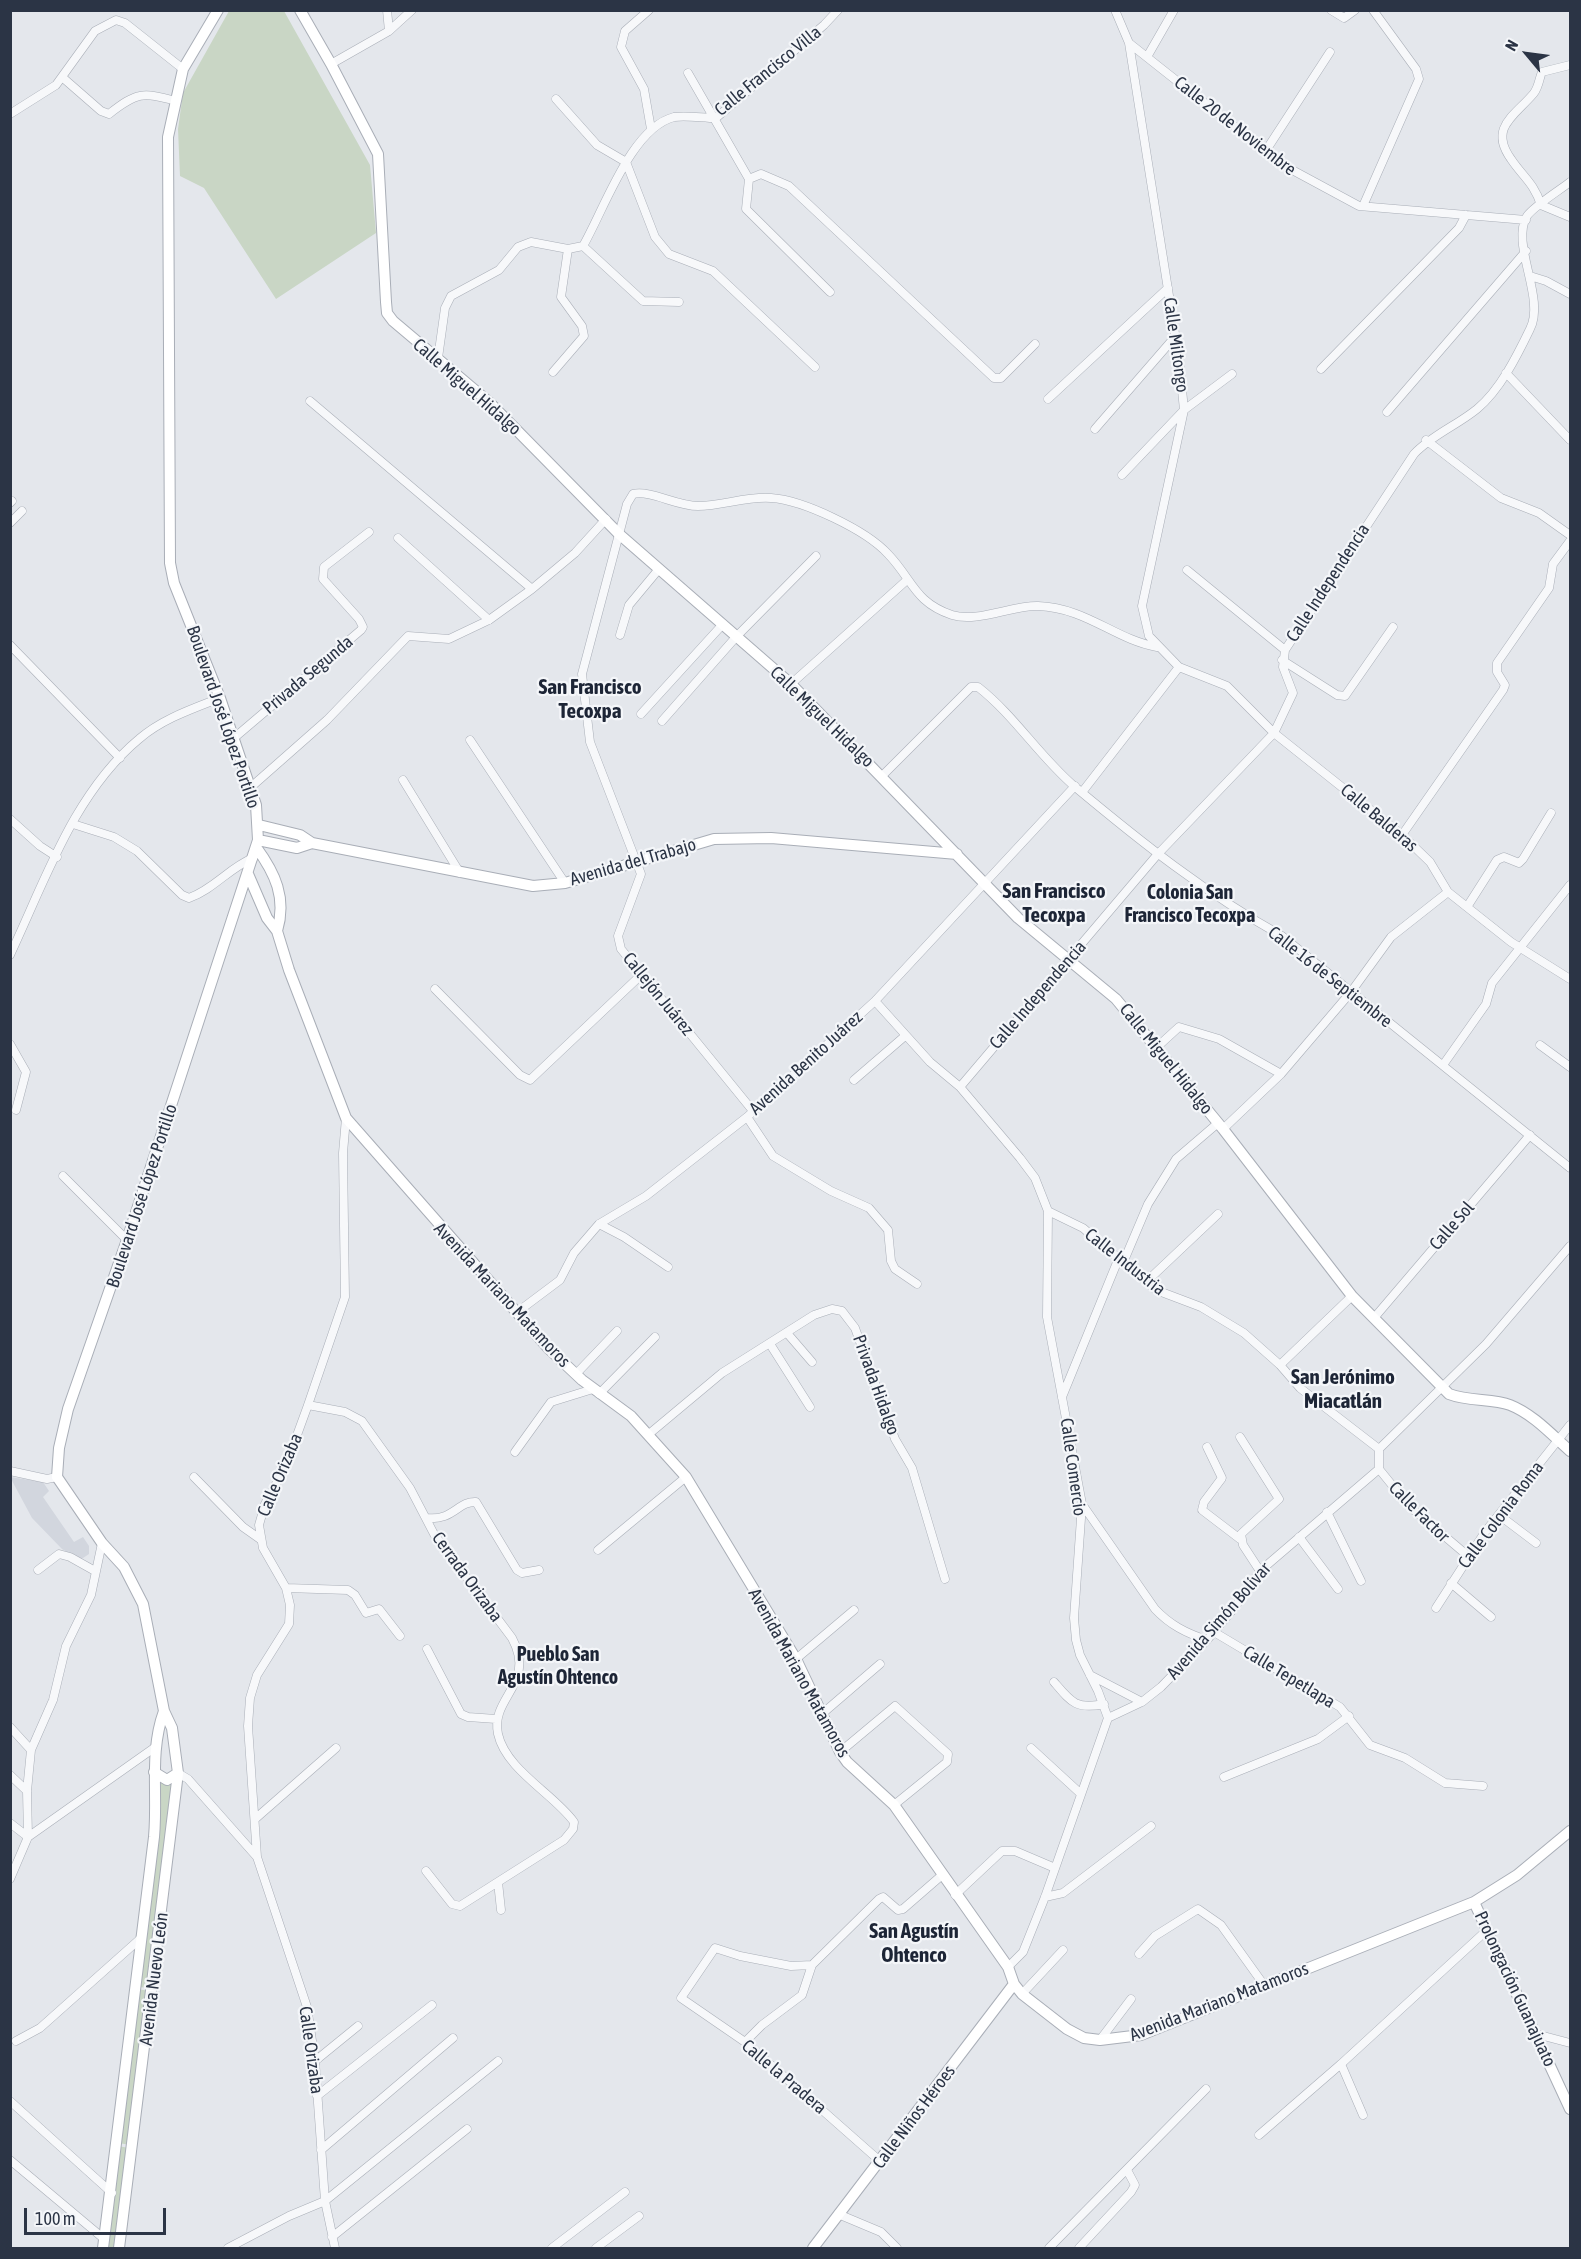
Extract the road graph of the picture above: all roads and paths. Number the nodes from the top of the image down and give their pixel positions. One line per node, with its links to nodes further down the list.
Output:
1 (218, 10): 18 (street, Boulevard José López Portillo)
2 (300, 10): 16 (street, Calle Miguel Hidalgo)
3 (387, 10): 12 (street)
4 (412, 10): 12 (street)
5 (648, 10): 25 (street)
6 (838, 10): 24 (street, Calle Francisco Villa)
7 (1115, 10): 13 (street, Calle Miltongo)
8 (1174, 10): 15 (street)
9 (1332, 10): 10 (street)
10 (1355, 10)
11 (1373, 10): 31 (street)
12 (389, 31): 16 (street)
13 (1129, 43): 15 (street, Calle 20 de Noviembre); 39 (street, Calle Miltongo)
14 (1330, 52): 26 (street)
15 (1147, 57): 26 (street, Calle 20 de Noviembre)
16 (332, 64): 45 (street, Calle Miguel Hidalgo)
17 (1570, 65): 30 (street)
18 (183, 69): 20 (street); 22 (street, Boulevard José López Portillo)
19 (688, 73): 24 (street)
20 (62, 77): 22 (street); 23 (street)
21 (556, 99): 27 (street)
22 (176, 101): 83 (street, Boulevard José López Portillo)
23 (10, 114)
24 (716, 118): 25 (street, Calle Francisco Villa); 28 (street)
25 (651, 129): 27 (street, Calle Francisco Villa)
26 (1265, 152): 31 (street, Calle 20 de Noviembre)
27 (626, 162): 35 (street, Calle Francisco Villa); 46 (street)
28 (749, 179): 40 (street); 44 (street)
29 (1570, 182): 30 (street)
30 (1541, 205): 33 (street); 34 (street)
31 (1363, 206): 32 (street, Calle 20 de Noviembre)
32 (1466, 215): 34 (street, Calle 20 de Noviembre); 47 (street)
33 (1570, 217)
34 (1526, 220): 37 (street, Calle Independencia)
35 (583, 246): 36 (street); 42 (street)
36 (568, 249): 45 (street); 48 (street)
37 (1526, 251): 38 (street, Calle Independencia); 54 (street)
38 (1530, 276): 41 (street); 49 (street, Calle Independencia)
39 (1168, 288): 43 (street, Calle Miltongo); 51 (street)
40 (830, 292)
41 (1570, 294)
42 (679, 302)
43 (1174, 338): 53 (street, Calle Miltongo); 55 (street)
44 (1035, 344)
45 (438, 358): 60 (street, Calle Miguel Hidalgo)
46 (815, 367)
47 (1321, 369)
48 (553, 372)
49 (1506, 373): 56 (street, Calle Independencia); 57 (street)
50 (1232, 374): 53 (street)
51 (1048, 399)
52 (310, 401): 71 (street)
53 (1184, 410): 58 (street); 78 (street, Calle Miltongo)
54 (1387, 412)
55 (1095, 429)
56 (1426, 440): 64 (street); 79 (street, Calle Independencia)
57 (1570, 440)
58 (1122, 475)
59 (22, 511): 61 (street)
60 (606, 519): 63 (street, Calle Miguel Hidalgo); 71 (street)
61 (10, 523)
62 (369, 532): 87 (street, Privada Segunda)
63 (619, 534): 68 (street, Calle Miguel Hidalgo); 70 (street); 105 (street)
64 (1570, 535)
65 (398, 538): 72 (street)
66 (1570, 541): 99 (street)
67 (816, 556): 76 (street)
68 (659, 569): 73 (street, Calle Miguel Hidalgo); 75 (street)
69 (1187, 570): 79 (street)
70 (907, 580): 78 (street); 82 (street)
71 (532, 589): 72 (street)
72 (489, 620): 93 (street)
73 (723, 624): 76 (street, Calle Miguel Hidalgo); 84 (street)
74 (1392, 627): 80 (street)
75 (620, 635)
76 (736, 637): 82 (street, Calle Miguel Hidalgo); 85 (street)
77 (10, 645): 89 (street)
78 (1157, 647): 81 (street, Calle Miltongo)
79 (1285, 650): 80 (street, Calle Independencia)
80 (1282, 660): 86 (street, Calle Independencia)
81 (1179, 667): 86 (street, Calle Balderas); 94 (street)
82 (790, 684): 90 (street, Calle Miguel Hidalgo)
83 (220, 698): 87 (street, Boulevard José López Portillo); 89 (street)
84 (641, 714)
85 (662, 721)
86 (1274, 733): 99 (street, Calle Balderas); 103 (street, Calle Independencia)
87 (234, 738): 93 (street, Boulevard José López Portillo)
88 (470, 740): 108 (street)
89 (120, 758): 97 (street)
90 (882, 776): 92 (street, Calle 16 de Septiembre); 102 (street, Calle Miguel Hidalgo)
91 (402, 780): 106 (street)
92 (1075, 786): 94 (street, Calle 16 de Septiembre); 109 (street, Avenida Benito Juárez)
93 (251, 787): 98 (street, Boulevard José López Portillo)
94 (1083, 792): 103 (street, Calle 16 de Septiembre)
95 (1551, 813): 112 (street)
96 (10, 819): 104 (street)
97 (73, 824): 101 (street); 104 (street)
98 (259, 825): 100 (street, Avenida del Trabajo); 101 (street, Boulevard José López Portillo)
99 (1402, 835): 111 (street, Calle Balderas)
100 (312, 843): 101 (street, Avenida del Trabajo); 106 (street, Avenida del Trabajo)
101 (255, 848): 107 (street, Boulevard José López Portillo); 113 (street, Avenida Mariano Matamoros)
102 (957, 854): 105 (street, Avenida del Trabajo); 109 (street, Calle Miguel Hidalgo)
103 (1157, 855): 116 (street, Calle Independencia); 120 (street, Calle 16 de Septiembre)
104 (57, 857): 115 (street)
105 (638, 862): 108 (street, Avenida del Trabajo); 117 (street, Callejón Juárez)
106 (460, 873): 108 (street, Avenida del Trabajo)
107 (248, 874): 113 (street, Avenida Mariano Matamoros); 141 (street, Boulevard José López Portillo)
108 (565, 882)
109 (986, 884): 116 (street, Calle Miguel Hidalgo); 121 (street, Avenida Benito Juárez)
110 (1570, 888): 114 (street)
111 (1448, 892): 112 (street, Calle Balderas); 120 (street)
112 (1467, 907): 114 (street, Calle Balderas)
113 (277, 931): 133 (street, Avenida Mariano Matamoros)
114 (1521, 947): 118 (street, Calle Balderas); 126 (street)
115 (10, 955)
116 (1069, 959): 125 (street, Calle Miguel Hidalgo); 130 (street, Calle Independencia)
117 (640, 976): 119 (street); 132 (street, Callejón Juárez)
118 (1570, 979)
119 (435, 989)
120 (1351, 992): 126 (street, Calle 16 de Septiembre); 128 (street)
121 (875, 1001): 122 (street); 132 (street, Avenida Benito Juárez)
122 (905, 1036): 129 (street); 130 (street)
123 (10, 1044): 131 (street)
124 (1540, 1045): 127 (street)
125 (1156, 1048): 128 (street); 134 (street, Calle Miguel Hidalgo)
126 (1443, 1065): 135 (street, Calle 16 de Septiembre)
127 (1570, 1067)
128 (1281, 1074): 134 (street)
129 (854, 1080)
130 (960, 1087): 138 (street)
131 (16, 1110)
132 (750, 1114): 140 (street, Avenida Benito Juárez); 146 (street, Callejón Juárez)
133 (346, 1118): 148 (street, Avenida Mariano Matamoros); 160 (street, Calle Orizaba)
134 (1221, 1126): 143 (street); 147 (street, Calle Miguel Hidalgo)
135 (1530, 1135): 136 (street, Calle 16 de Septiembre); 149 (street, Calle Sol)
136 (1570, 1168)
137 (63, 1176): 141 (street)
138 (1048, 1211): 143 (street, Calle Industria); 159 (street, Calle Comercio)
139 (1218, 1214): 145 (street)
140 (599, 1224): 144 (street); 148 (street, Avenida Benito Juárez)
141 (127, 1240): 173 (street, Boulevard José López Portillo)
142 (1570, 1246): 157 (street)
143 (1121, 1262): 145 (street, Calle Industria); 159 (street)
144 (668, 1267)
145 (1146, 1282): 155 (street, Calle Industria)
146 (917, 1284)
147 (1352, 1296): 149 (street, Calle Miguel Hidalgo); 155 (street)
148 (516, 1314): 156 (street, Avenida Mariano Matamoros)
149 (1374, 1318): 157 (street, Calle Miguel Hidalgo)
150 (617, 1331): 156 (street)
151 (787, 1333): 153 (street, Privada Hidalgo); 154 (street); 190 (street, Privada Hidalgo)
152 (655, 1337): 158 (street)
153 (770, 1344): 161 (street); 163 (street, Privada Hidalgo)
154 (812, 1362)
155 (1280, 1365): 167 (street)
156 (576, 1374): 158 (street, Avenida Mariano Matamoros)
157 (1444, 1388): 165 (street); 167 (street)
158 (596, 1391): 163 (street, Avenida Mariano Matamoros); 169 (street)
159 (1061, 1398): 175 (street, Calle Comercio)
160 (308, 1405): 178 (street, Cerrada Orizaba); 180 (street, Calle Orizaba)
161 (810, 1407)
162 (1570, 1425): 165 (street, Calle Colonia Roma)
163 (649, 1434): 174 (street, Avenida Mariano Matamoros)
164 (1240, 1437): 181 (street)
165 (1559, 1441): 168 (street); 177 (street, Calle Colonia Roma)
166 (1207, 1447): 181 (street)
167 (1379, 1449): 170 (street, Calle Factor)
168 (1570, 1451)
169 (514, 1452)
170 (1379, 1469): 176 (street, Avenida Simón Bolívar); 185 (street, Calle Factor)
171 (10, 1471): 173 (street)
172 (194, 1476): 180 (street)
173 (57, 1477): 182 (street, Avenida Nuevo León)
174 (686, 1477): 184 (street); 202 (street, Avenida Mariano Matamoros)
175 (1082, 1504): 200 (street); 204 (street, Calle Comercio)
176 (1327, 1512): 179 (street, Avenida Simón Bolívar); 191 (street)
177 (1499, 1515): 183 (street); 185 (street, Calle Colonia Roma)
178 (427, 1518): 187 (street, Cerrada Orizaba); 212 (street, Cerrada Orizaba)
179 (1299, 1537): 189 (street, Avenida Simón Bolívar); 194 (street)
180 (260, 1539): 193 (street, Calle Orizaba)
181 (1240, 1539): 189 (street)
182 (102, 1543): 188 (street); 208 (street, Avenida Nuevo León)
183 (1536, 1543)
184 (598, 1550)
185 (1468, 1556): 192 (street, Calle Colonia Roma)
186 (38, 1570): 188 (street)
187 (539, 1570)
188 (95, 1571): 218 (street)
189 (1260, 1571): 198 (street, Avenida Simón Bolívar)
190 (945, 1579)
191 (1361, 1581)
192 (1451, 1583): 195 (street, Calle Colonia Roma); 197 (street)
193 (286, 1588): 199 (street); 228 (street, Calle Orizaba)
194 (1338, 1589)
195 (1436, 1608)
196 (854, 1610): 202 (street)
197 (1491, 1617)
198 (1214, 1632): 200 (street, Avenida Simón Bolívar); 210 (street, Calle Tepetlapa)
199 (400, 1636)
200 (1207, 1640): 206 (street, Avenida Simón Bolívar)
201 (427, 1649): 212 (street)
202 (796, 1659): 209 (street, Avenida Mariano Matamoros)
203 (880, 1665): 209 (street)
204 (1088, 1674): 206 (street); 207 (street, Calle Comercio)
205 (1054, 1682): 207 (street)
206 (1142, 1702): 211 (street, Avenida Simón Bolívar)
207 (1104, 1704): 211 (street, Calle Comercio)
208 (164, 1711): 214 (street, Avenida Nuevo León); 215 (street, Avenida Nuevo León)
209 (823, 1713): 219 (street, Avenida Mariano Matamoros)
210 (1349, 1716): 223 (street); 224 (street, Calle Tepetlapa)
211 (1108, 1718): 226 (street)
212 (496, 1719): 238 (street)
213 (10, 1727): 218 (street)
214 (154, 1748): 215 (street); 220 (street, Avenida Nuevo León); 232 (street)
215 (176, 1748): 221 (street, Avenida Nuevo León)
216 (336, 1748): 228 (street)
217 (1031, 1748): 226 (street)
218 (31, 1749): 225 (street)
219 (840, 1752): 227 (street, Avenida Mariano Matamoros); 227 (street)
220 (154, 1772): 221 (street); 244 (street, Avenida Nuevo León)
221 (178, 1773): 233 (street, Calle Orizaba); 252 (street, Avenida Nuevo León)
222 (10, 1775): 225 (street)
223 (1224, 1777)
224 (1483, 1786)
225 (27, 1791): 232 (street)
226 (1081, 1794): 234 (street)
227 (894, 1805): 236 (street, Avenida Mariano Matamoros)
228 (255, 1819): 233 (street, Calle Orizaba)
229 (10, 1823): 232 (street)
230 (1151, 1826): 240 (street)
231 (1570, 1831): 241 (street, Avenida Mariano Matamoros)
232 (28, 1837): 237 (street)
233 (257, 1857): 263 (street, Calle Orizaba)
234 (1055, 1868): 239 (street); 240 (street)
235 (426, 1872): 238 (street)
236 (941, 1876): 239 (street, Avenida Mariano Matamoros); 247 (street)
237 (10, 1878)
238 (498, 1881): 242 (street)
239 (955, 1896): 248 (street, Avenida Mariano Matamoros)
240 (1045, 1897): 248 (street)
241 (1474, 1902): 243 (street, Prolongación Guanajuato); 250 (street, Avenida Mariano Matamoros)
242 (501, 1910)
243 (1486, 1931): 257 (street, Prolongación Guanajuato); 265 (street)
244 (142, 1937): 251 (street, Avenida Nuevo León); 260 (street)
245 (1063, 1950): 253 (street)
246 (1139, 1954): 250 (street)
247 (812, 1965): 261 (street); 261 (street, Calle la Pradera)
248 (1008, 1967): 249 (street, Avenida Mariano Matamoros)
249 (1014, 1984): 253 (street, Avenida Mariano Matamoros); 277 (street, Calle Niños Héroes)
250 (1264, 1985): 259 (street, Avenida Mariano Matamoros)
251 (136, 1988): 252 (street); 273 (street, Avenida Nuevo León)
252 (151, 1990): 274 (street, Avenida Nuevo León)
253 (1022, 1994): 259 (street, Avenida Mariano Matamoros)
254 (1131, 1999): 259 (street)
255 (432, 2004): 267 (street)
256 (358, 2026): 263 (street)
257 (1536, 2034): 262 (street); 269 (street, Prolongación Guanajuato)
258 (453, 2038): 275 (street)
259 (1100, 2040)
260 (16, 2041)
261 (745, 2043): 277 (street, Calle la Pradera)
262 (1570, 2043)
263 (315, 2061): 267 (street, Calle Orizaba)
264 (498, 2061): 281 (street)
265 (1341, 2064): 270 (street); 272 (street)
266 (1206, 2089): 278 (street)
267 (317, 2096): 275 (street, Calle Orizaba)
268 (10, 2101): 279 (street)
269 (1570, 2109)
270 (1362, 2115)
271 (466, 2129): 284 (street)
272 (1259, 2135)
273 (116, 2145): 274 (street); 279 (street, Avenida Nuevo León)
274 (132, 2147): 286 (street, Avenida Nuevo León)
275 (321, 2150): 281 (street, Calle Orizaba)
276 (10, 2160): 285 (street)
277 (881, 2162): 282 (street, Calle Niños Héroes)
278 (1127, 2170): 293 (street); 294 (street)
279 (112, 2193): 285 (street, Avenida Nuevo León)
280 (625, 2193): 289 (street)
281 (324, 2201): 284 (street, Calle Orizaba); 287 (street)
282 (838, 2214): 291 (street, Calle Niños Héroes); 292 (street)
283 (639, 2216): 290 (street)
284 (332, 2236): 288 (street, Calle Orizaba)
285 (103, 2243)
286 (119, 2248)
287 (228, 2248)
288 (335, 2248)
289 (552, 2248)
290 (596, 2248)
291 (813, 2248)
292 (897, 2248)
293 (1049, 2248)
294 (1078, 2248)

